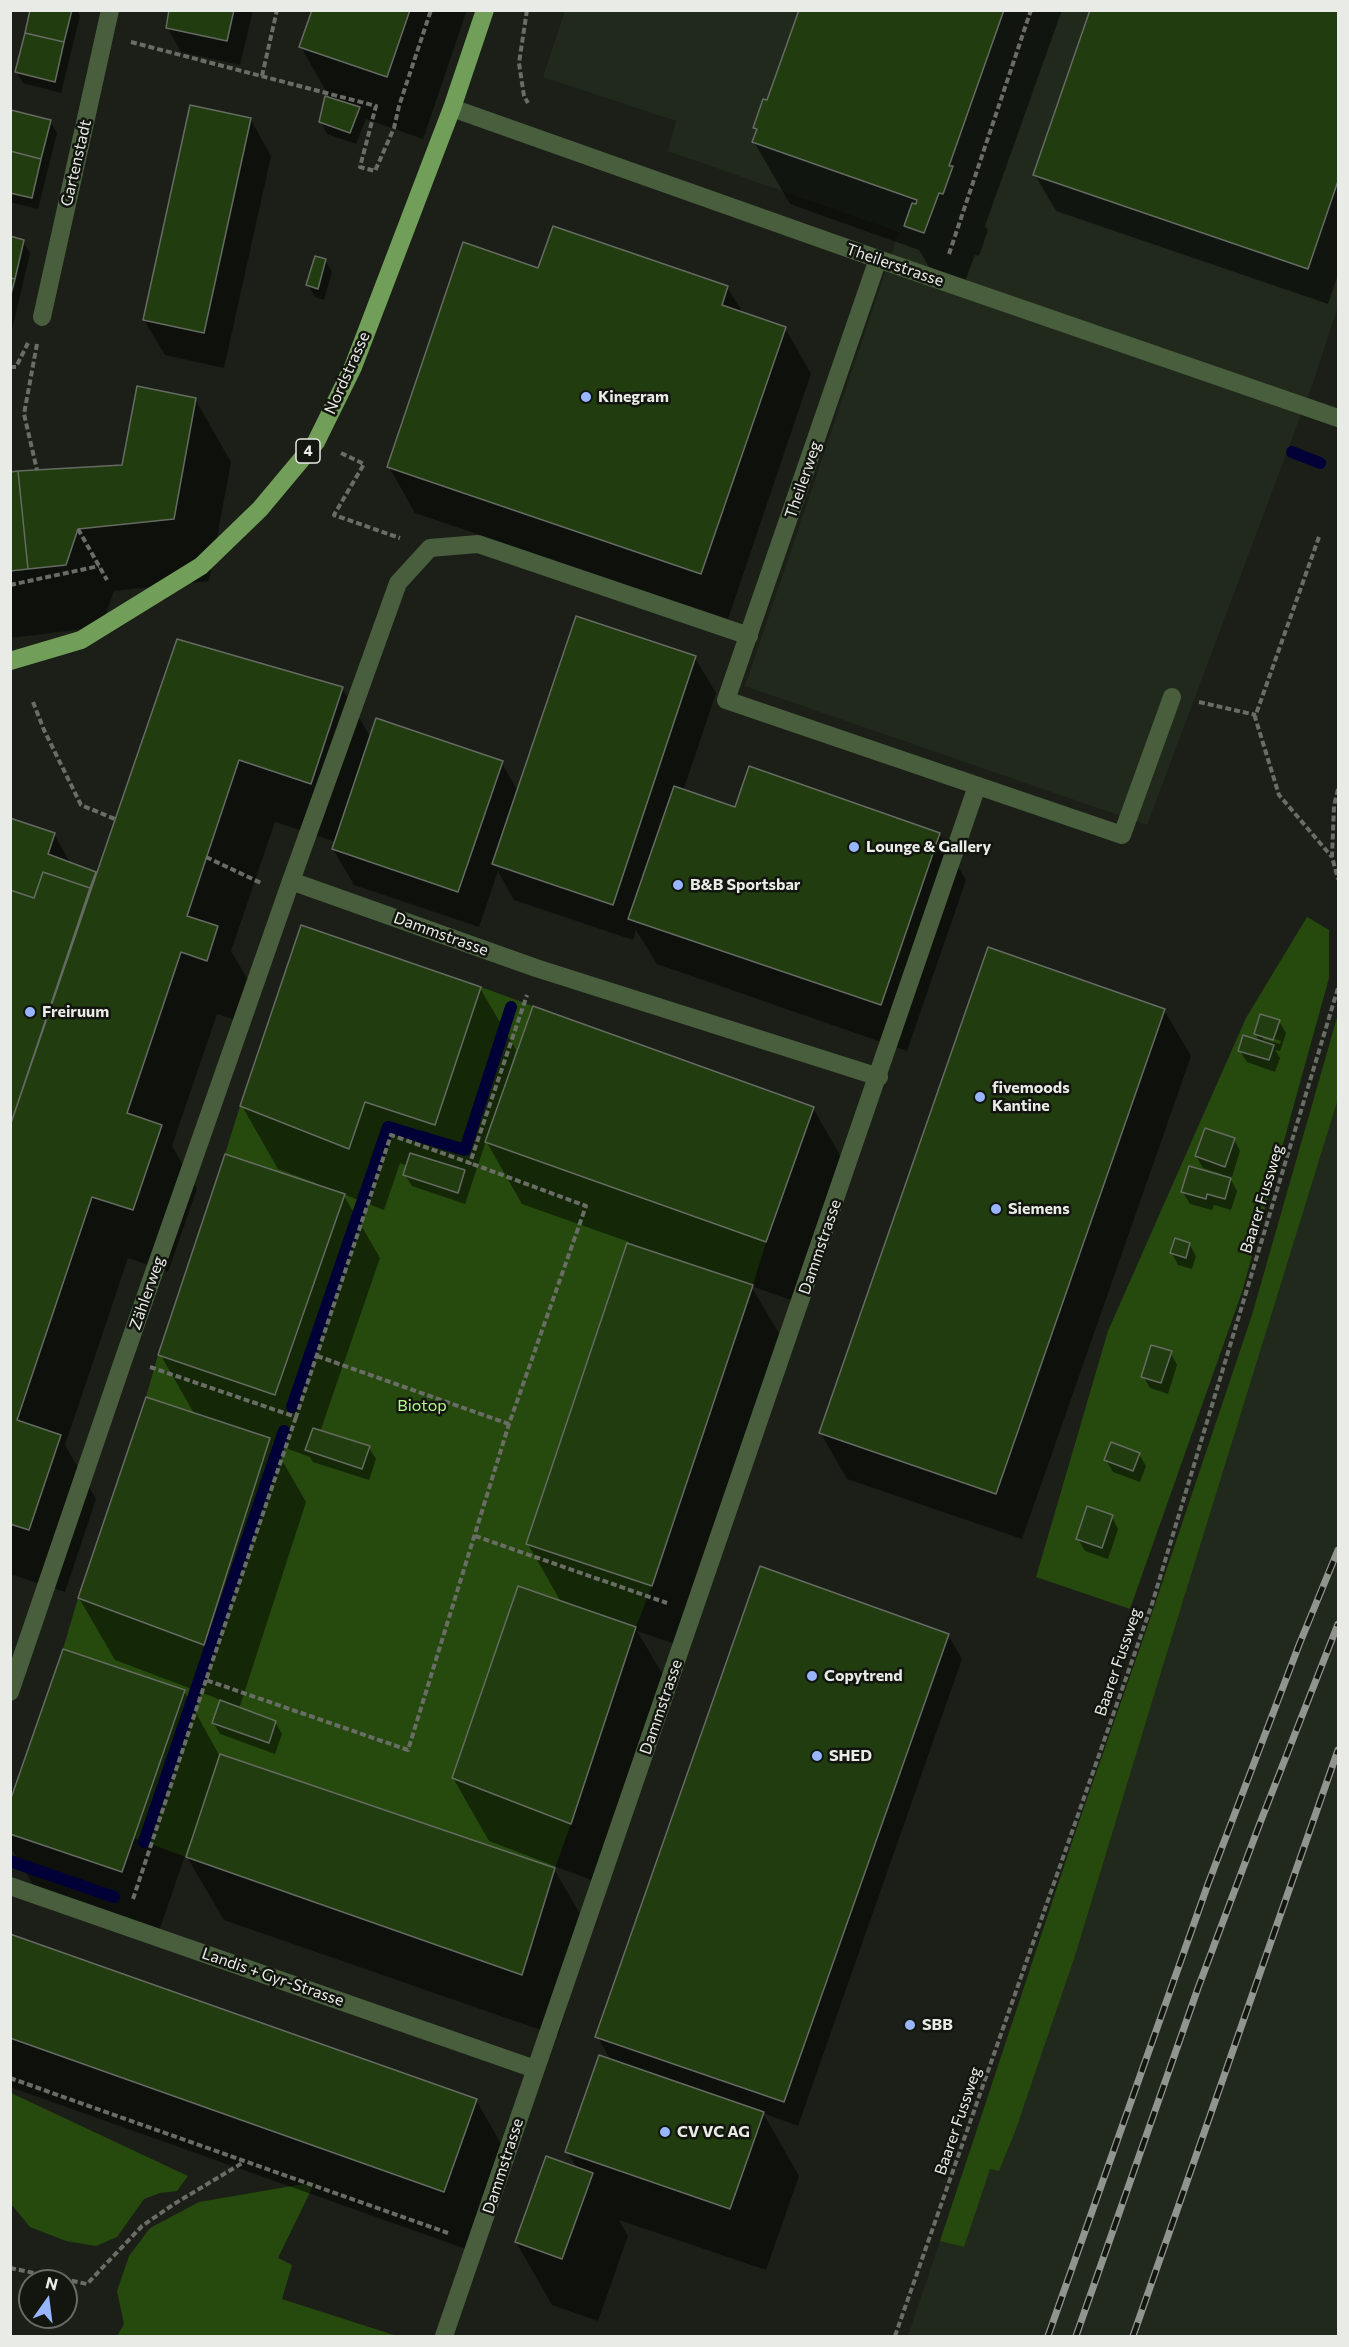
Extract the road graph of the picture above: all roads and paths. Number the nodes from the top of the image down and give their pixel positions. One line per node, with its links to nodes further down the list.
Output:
1 (110, 10): 7 (street, Gartenstadt)
2 (277, 10): 8 (path)
3 (431, 10): 8 (path)
4 (485, 10): 9 (main road, Nordstrasse / 4)
5 (527, 10): 10 (path)
6 (1031, 10): 12 (path)
7 (104, 35): 8 (path); 13 (street, Gartenstadt)
8 (262, 76)
9 (452, 108): 11 (street, Theilerstrasse); 15 (main road, Nordstrasse / 4)
10 (532, 109)
11 (878, 259): 12 (street, Theilerstrasse); 23 (street, Theilerweg)
12 (940, 281): 14 (street, Theilerstrasse)
13 (42, 316): 16 (path)
14 (1338, 418)
15 (316, 442): 19 (path); 24 (main road, Nordstrasse / 4)
16 (37, 470)
17 (78, 529): 20 (path)
18 (1319, 537): 27 (path)
19 (430, 548): 23 (street); 34 (street, Zählerweg)
20 (99, 566): 21 (path); 22 (path)
21 (107, 580)
22 (10, 585)
23 (748, 636): 28 (street, Theilerweg)
24 (10, 661)
25 (1172, 697): 27 (path); 28 (street)
26 (33, 702): 30 (path)
27 (1256, 715): 32 (path)
28 (977, 786): 37 (street, Dammstrasse)
29 (1338, 789): 32 (path)
30 (115, 819)
31 (206, 857): 34 (path)
32 (1332, 857): 33 (path)
33 (1338, 879)
34 (289, 887): 35 (street, Dammstrasse); 40 (street, Zählerweg)
35 (536, 968): 37 (street, Dammstrasse); 38 (path)
36 (1338, 988): 55 (path, Baarer Fussweg)
37 (879, 1077): 44 (street, Dammstrasse)
38 (470, 1163): 39 (path); 42 (path)
39 (316, 1356): 41 (path); 42 (path)
40 (124, 1358): 41 (path); 46 (street, Zählerweg)
41 (296, 1417): 45 (path)
42 (509, 1424): 43 (path)
43 (475, 1536): 44 (path); 45 (path)
44 (694, 1613): 49 (street, Dammstrasse)
45 (206, 1680): 48 (path)
46 (10, 1692)
47 (10, 1886): 48 (street, Landis + Gyr-Strasse)
48 (124, 1925): 49 (street, Landis + Gyr-Strasse)
49 (535, 2069): 52 (street, Dammstrasse)
50 (10, 2078): 51 (path)
51 (245, 2161): 52 (path); 53 (path)
52 (477, 2243): 54 (street, Dammstrasse)
53 (10, 2268)
54 (444, 2337)
55 (895, 2337)

